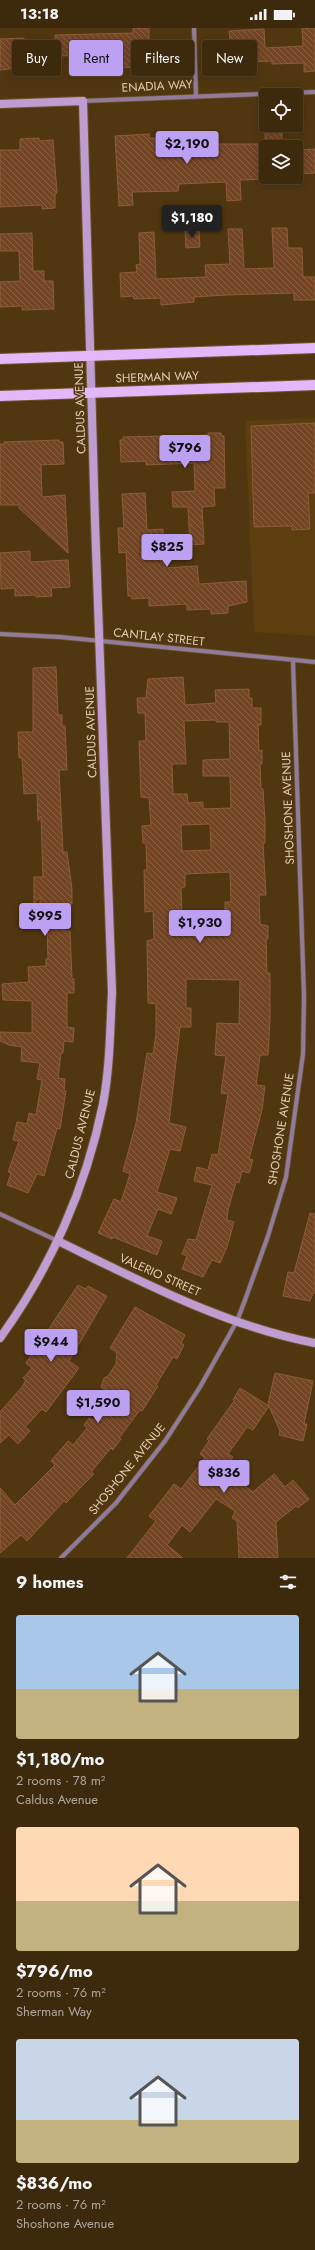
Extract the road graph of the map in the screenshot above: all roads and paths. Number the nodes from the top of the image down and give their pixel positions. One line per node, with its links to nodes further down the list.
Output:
1 (194, 28): 3 (street)
2 (315, 92): 3 (street, ENADIA WAY)
3 (196, 96): 4 (street, ENADIA WAY)
4 (83, 101): 5 (street, ENADIA WAY); 7 (street, CALDUS AVENUE)
5 (0, 104)
6 (315, 348): 7 (main road, SHERMAN WAY)
7 (90, 356): 8 (main road, SHERMAN WAY); 10 (street, CALDUS AVENUE)
8 (0, 359)
9 (315, 384): 10 (main road, SHERMAN WAY)
10 (91, 393): 11 (main road, SHERMAN WAY); 13 (street, CALDUS AVENUE)
11 (0, 396)
12 (0, 634): 13 (street, CANTLAY STREET)
13 (99, 641): 14 (street, CANTLAY STREET); 17 (street, CALDUS AVENUE)
14 (293, 661): 15 (street, CANTLAY STREET); 18 (street, SHOSHONE AVENUE)
15 (315, 662)
16 (0, 1214): 17 (street, VALERIO STREET)
17 (58, 1241): 18 (street, VALERIO STREET); 19 (street, CALDUS AVENUE)
18 (237, 1321): 20 (street, VALERIO STREET); 21 (street, SHOSHONE AVENUE)
19 (0, 1338)
20 (315, 1343)
21 (61, 1558)

